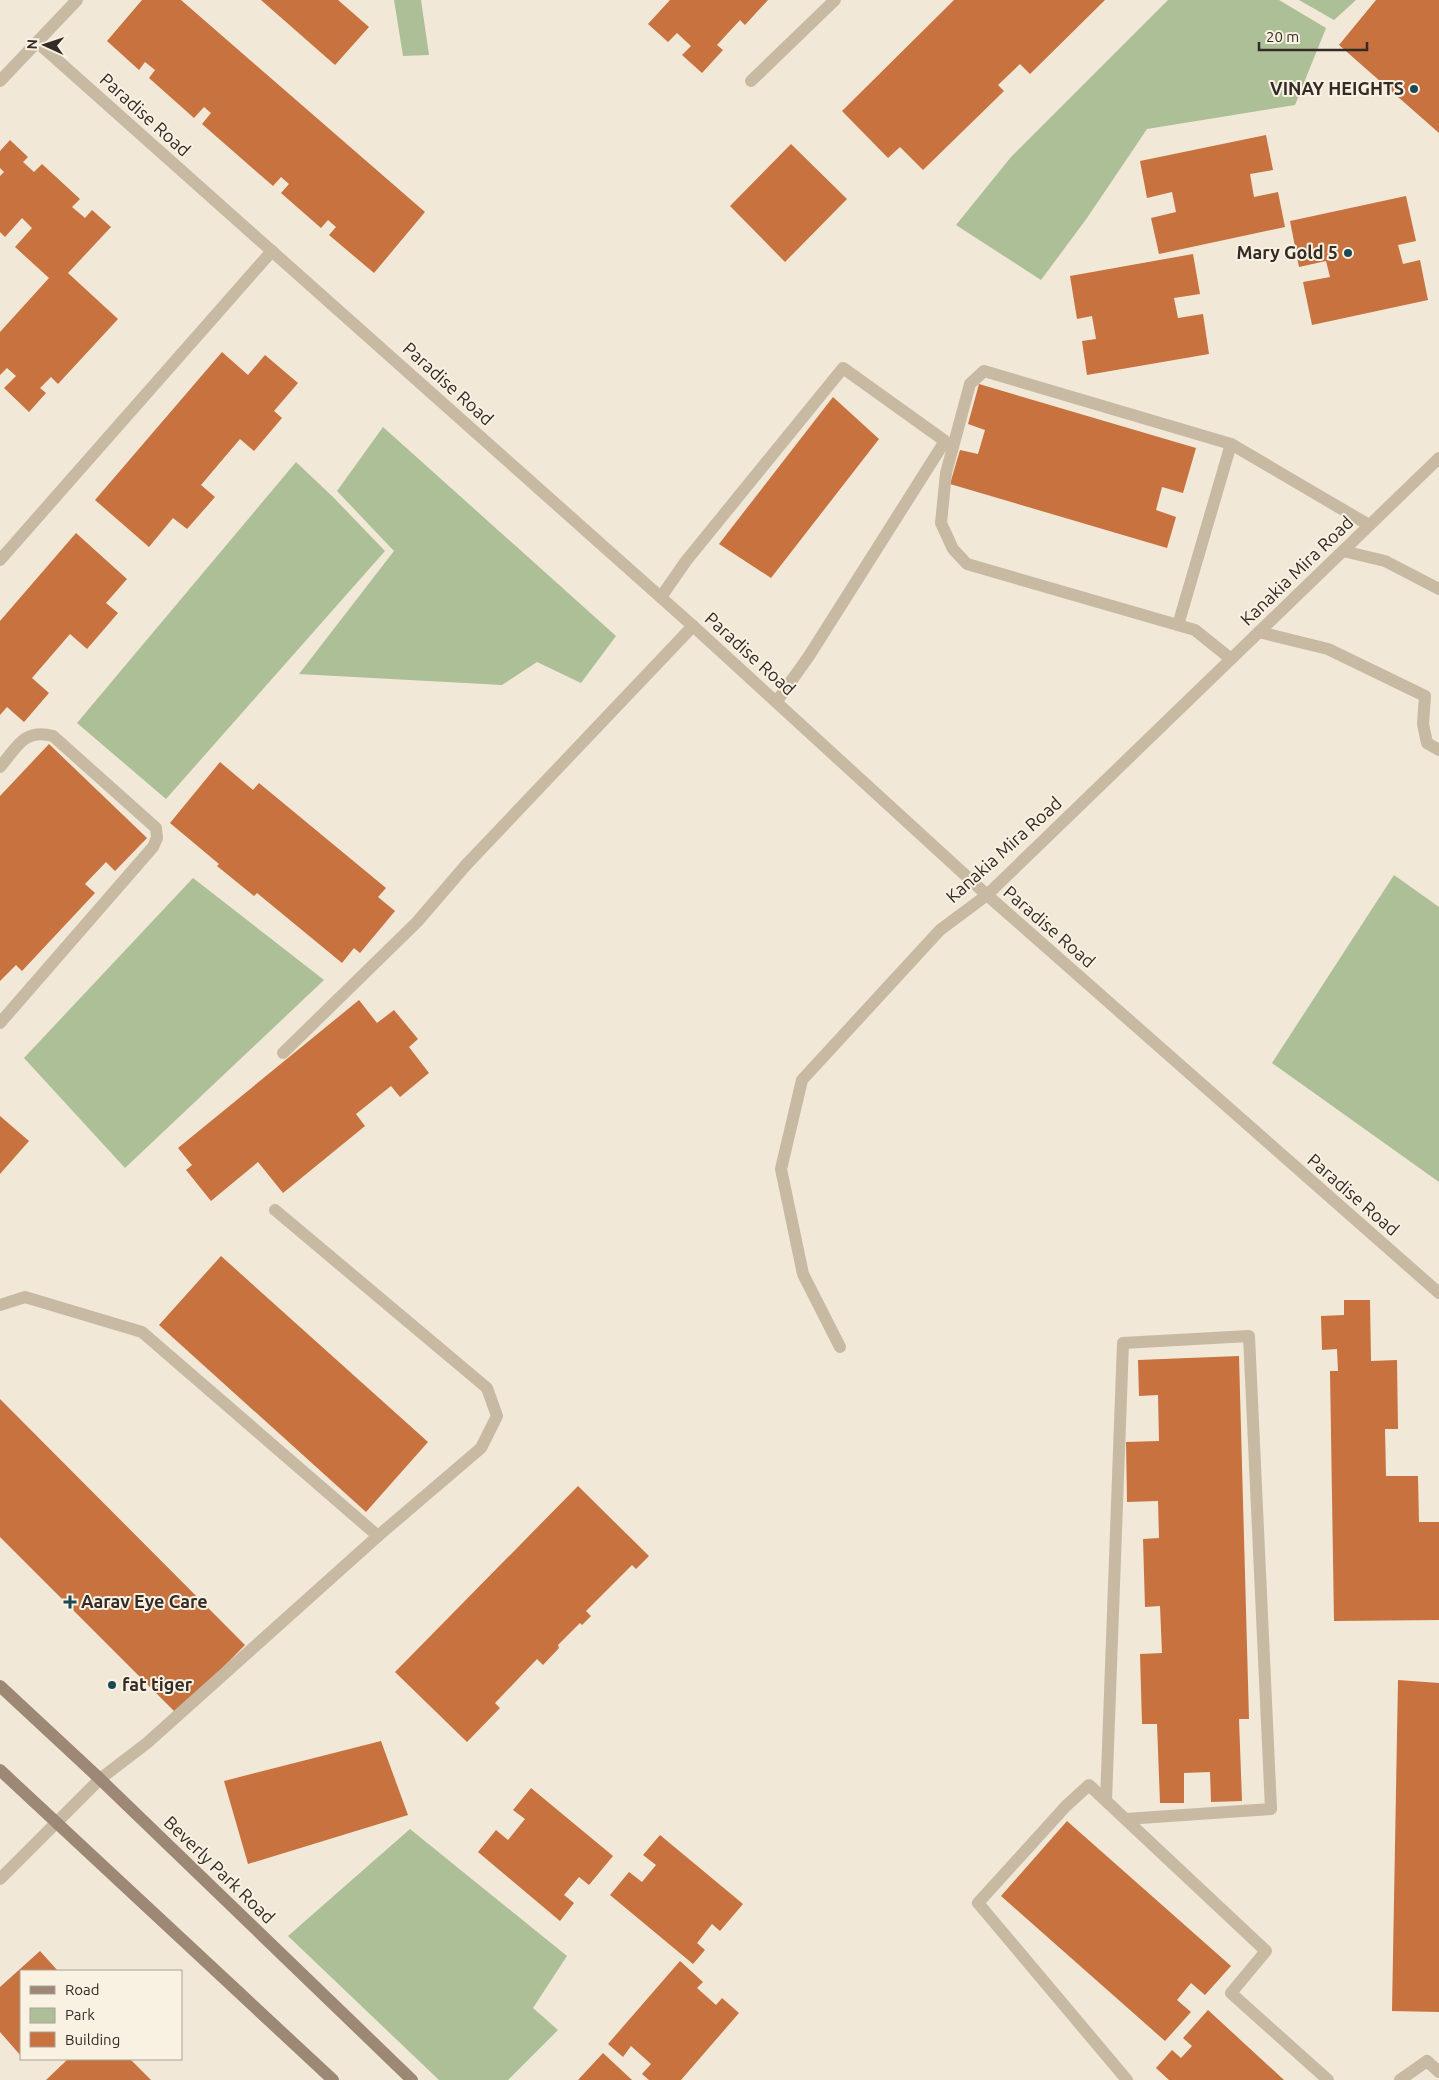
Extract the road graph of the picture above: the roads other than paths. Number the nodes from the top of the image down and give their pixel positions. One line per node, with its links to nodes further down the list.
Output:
1 (77, 0): 3 (street)
2 (833, 0): 5 (street)
3 (37, 42): 4 (street); 6 (street, Paradise Road)
4 (0, 81)
5 (751, 81)
6 (272, 251): 11 (street); 13 (street, Paradise Road)
7 (1231, 444): 9 (street); 14 (street); 14 (street)
8 (1439, 458): 9 (street, Kanakia Mira Road)
9 (1369, 525): 10 (street, Kanakia Mira Road)
10 (1343, 551): 12 (street); 16 (street, Kanakia Mira Road)
11 (0, 560)
12 (1439, 589)
13 (660, 597): 15 (street, Paradise Road); 18 (street)
14 (1178, 625): 17 (street)
15 (693, 626): 18 (street, Paradise Road); 23 (street)
16 (1260, 632): 17 (street, Kanakia Mira Road); 19 (street)
17 (1231, 659): 21 (street, Kanakia Mira Road)
18 (776, 701): 21 (street, Paradise Road)
19 (1439, 750)
20 (0, 766): 22 (street)
21 (987, 895): 25 (street, Paradise Road); 27 (street, Kanakia Mira Road)
22 (0, 1023)
23 (284, 1053)
24 (275, 1210): 28 (street)
25 (1439, 1293)
26 (0, 1305): 28 (street)
27 (840, 1347)
28 (378, 1536): 31 (street)
29 (0, 1686): 31 (main road, Beverly Park Road)
30 (0, 1770): 34 (main road)
31 (100, 1780): 34 (street); 38 (main road, Beverly Park Road)
32 (1106, 1801): 33 (street); 33 (street); 39 (street)
33 (1126, 1819): 40 (street)
34 (55, 1823): 35 (street); 37 (main road)
35 (0, 1879)
36 (1439, 2072): 41 (street)
37 (332, 2080)
38 (412, 2080)
39 (1127, 2080)
40 (1328, 2080)
41 (1400, 2080)

